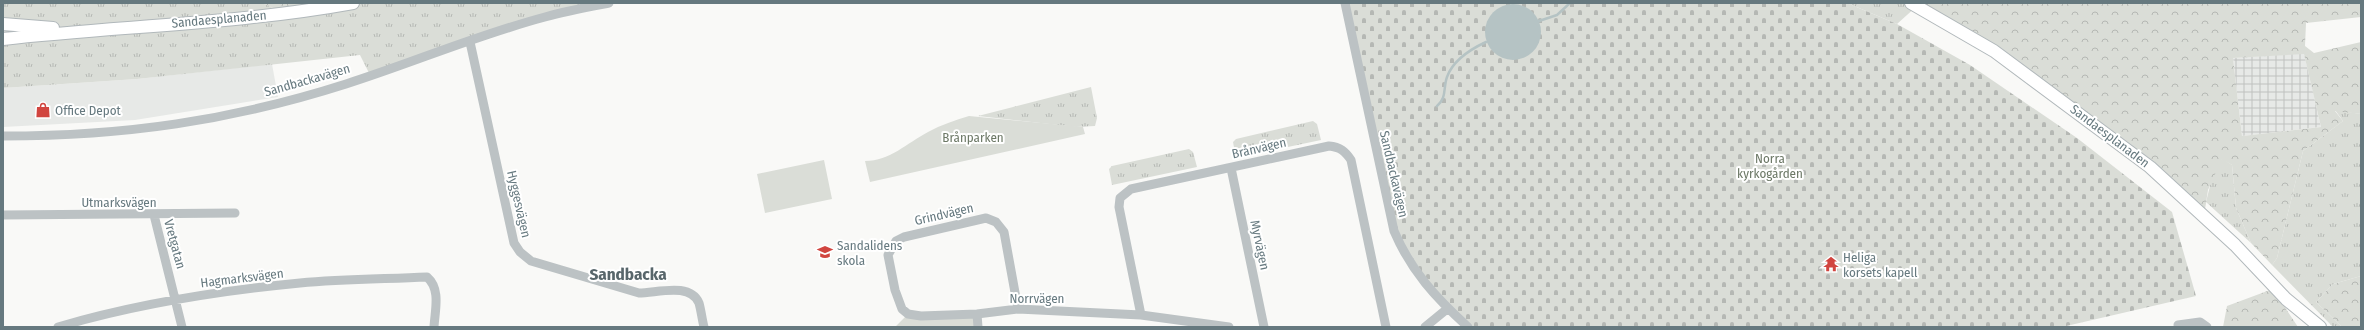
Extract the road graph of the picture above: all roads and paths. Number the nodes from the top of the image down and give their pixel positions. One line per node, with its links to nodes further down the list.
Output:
1 (353, 3): 6 (main road, Sandaesplanaden)
2 (609, 3): 8 (street, Sandbackavägen)
3 (1344, 3): 18 (street, Sandbackavägen)
4 (1911, 3): 16 (main road, Sandaesplanaden)
5 (3, 24): 6 (main road, Sandaesplanaden)
6 (84, 30): 7 (main road, Sandaesplanaden)
7 (3, 39)
8 (470, 42): 9 (street, Sandbackavägen); 25 (street, Hyggesvägen)
9 (3, 136)
10 (1231, 168): 20 (street, Brånvägen); 28 (street, Myrvägen); 29 (street, Brånvägen)
11 (235, 213): 13 (street, Utmarksvägen)
12 (3, 215): 13 (street, Utmarksvägen)
13 (154, 215): 15 (street, Vretgatan)
14 (888, 255): 17 (street, Grindvägen); 19 (street, Norrvägen)
15 (176, 299): 22 (street, Hagmarksvägen); 23 (street, Vretgatan); 24 (street, Hagmarksvägen)
16 (2286, 299): 33 (main road, Sandaesplanaden); 34 (main road, Sandaesplanaden)
17 (1018, 309): 19 (street, Norrvägen); 20 (street, Norrvägen)
18 (1447, 309): 30 (street); 31 (street, Sandbackavägen)
19 (977, 314): 26 (street)
20 (1141, 315): 27 (street, Norrvägen)
21 (2178, 325): 32 (street)
22 (58, 327)
23 (182, 327)
24 (434, 327)
25 (704, 327)
26 (978, 327)
27 (1229, 327)
28 (1264, 327)
29 (1386, 327)
30 (1425, 327)
31 (1468, 327)
32 (2207, 327)
33 (2308, 327)
34 (2320, 327)

